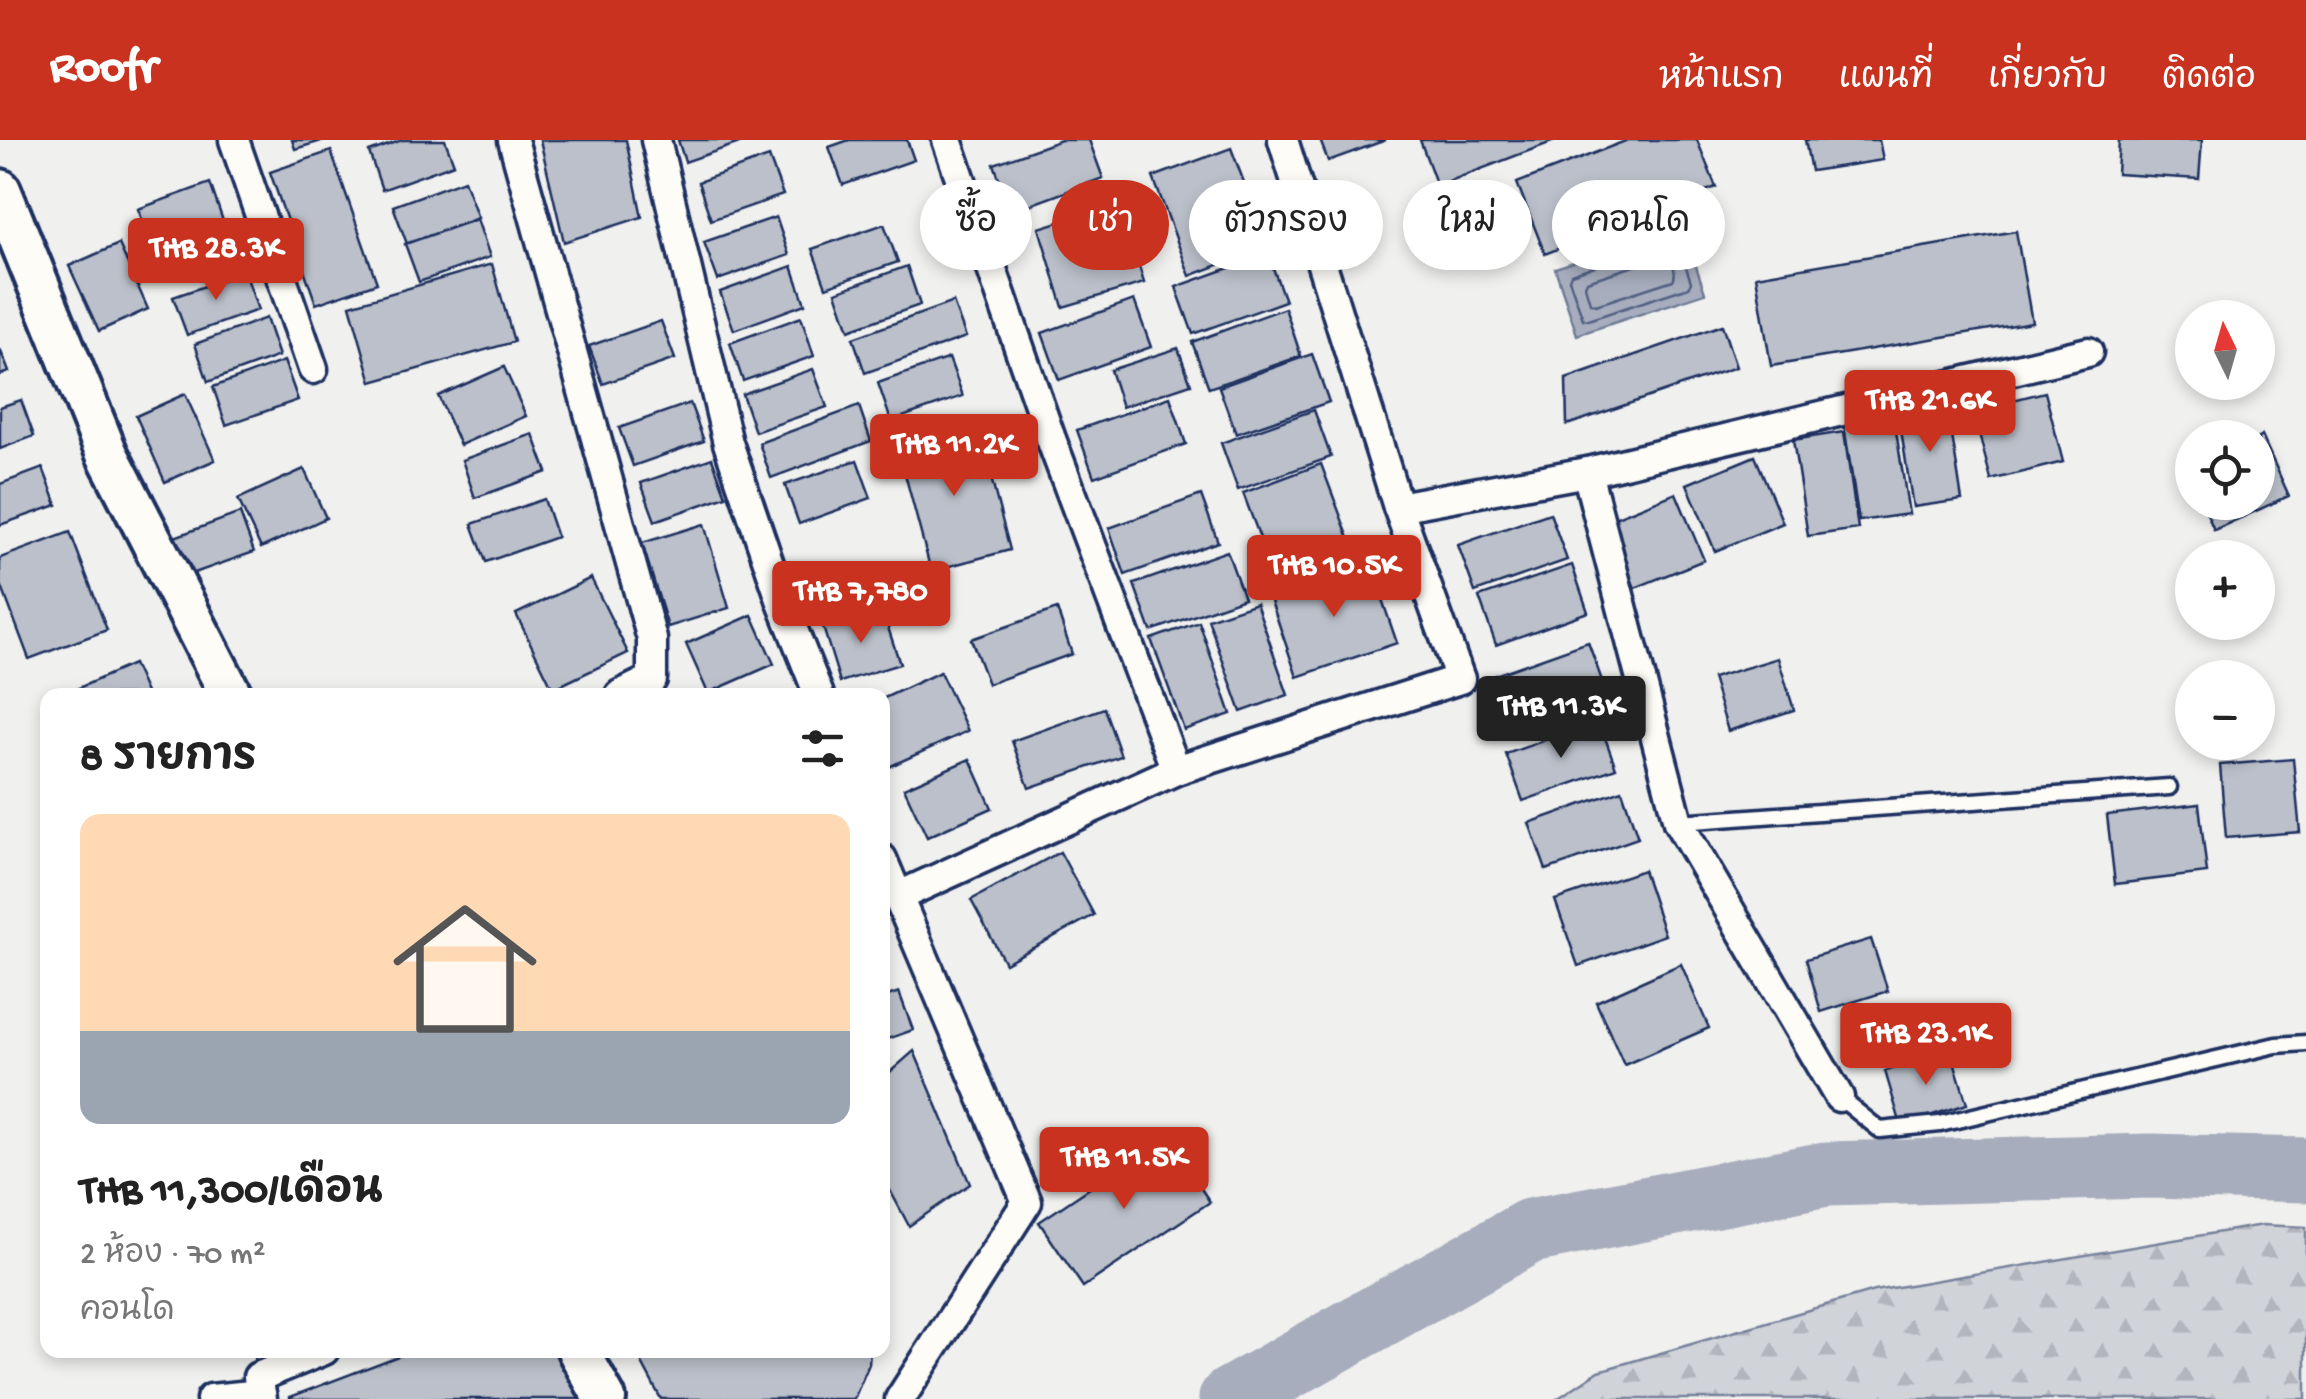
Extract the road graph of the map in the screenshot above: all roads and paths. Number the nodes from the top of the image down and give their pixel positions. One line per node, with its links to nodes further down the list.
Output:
1 (234, 140): 8 (street)
2 (513, 140): 12 (street)
3 (656, 140): 13 (street)
4 (947, 140): 14 (street)
5 (1282, 140): 10 (street)
6 (0, 190): 11 (street)
7 (2088, 352): 9 (street)
8 (313, 369)
9 (1587, 472): 10 (street); 16 (street)
10 (1398, 508): 14 (street)
11 (227, 688)
12 (634, 688)
13 (815, 688)
14 (1176, 770): 18 (street)
15 (2169, 787): 16 (lane)
16 (1678, 822): 20 (street)
17 (890, 878): 18 (street)
18 (897, 896): 26 (street)
19 (2306, 1042): 20 (lane)
20 (1839, 1097)
21 (304, 1358): 23 (street)
22 (582, 1358): 25 (street)
23 (262, 1397): 24 (street)
24 (212, 1399)
25 (605, 1399)
26 (900, 1399)

